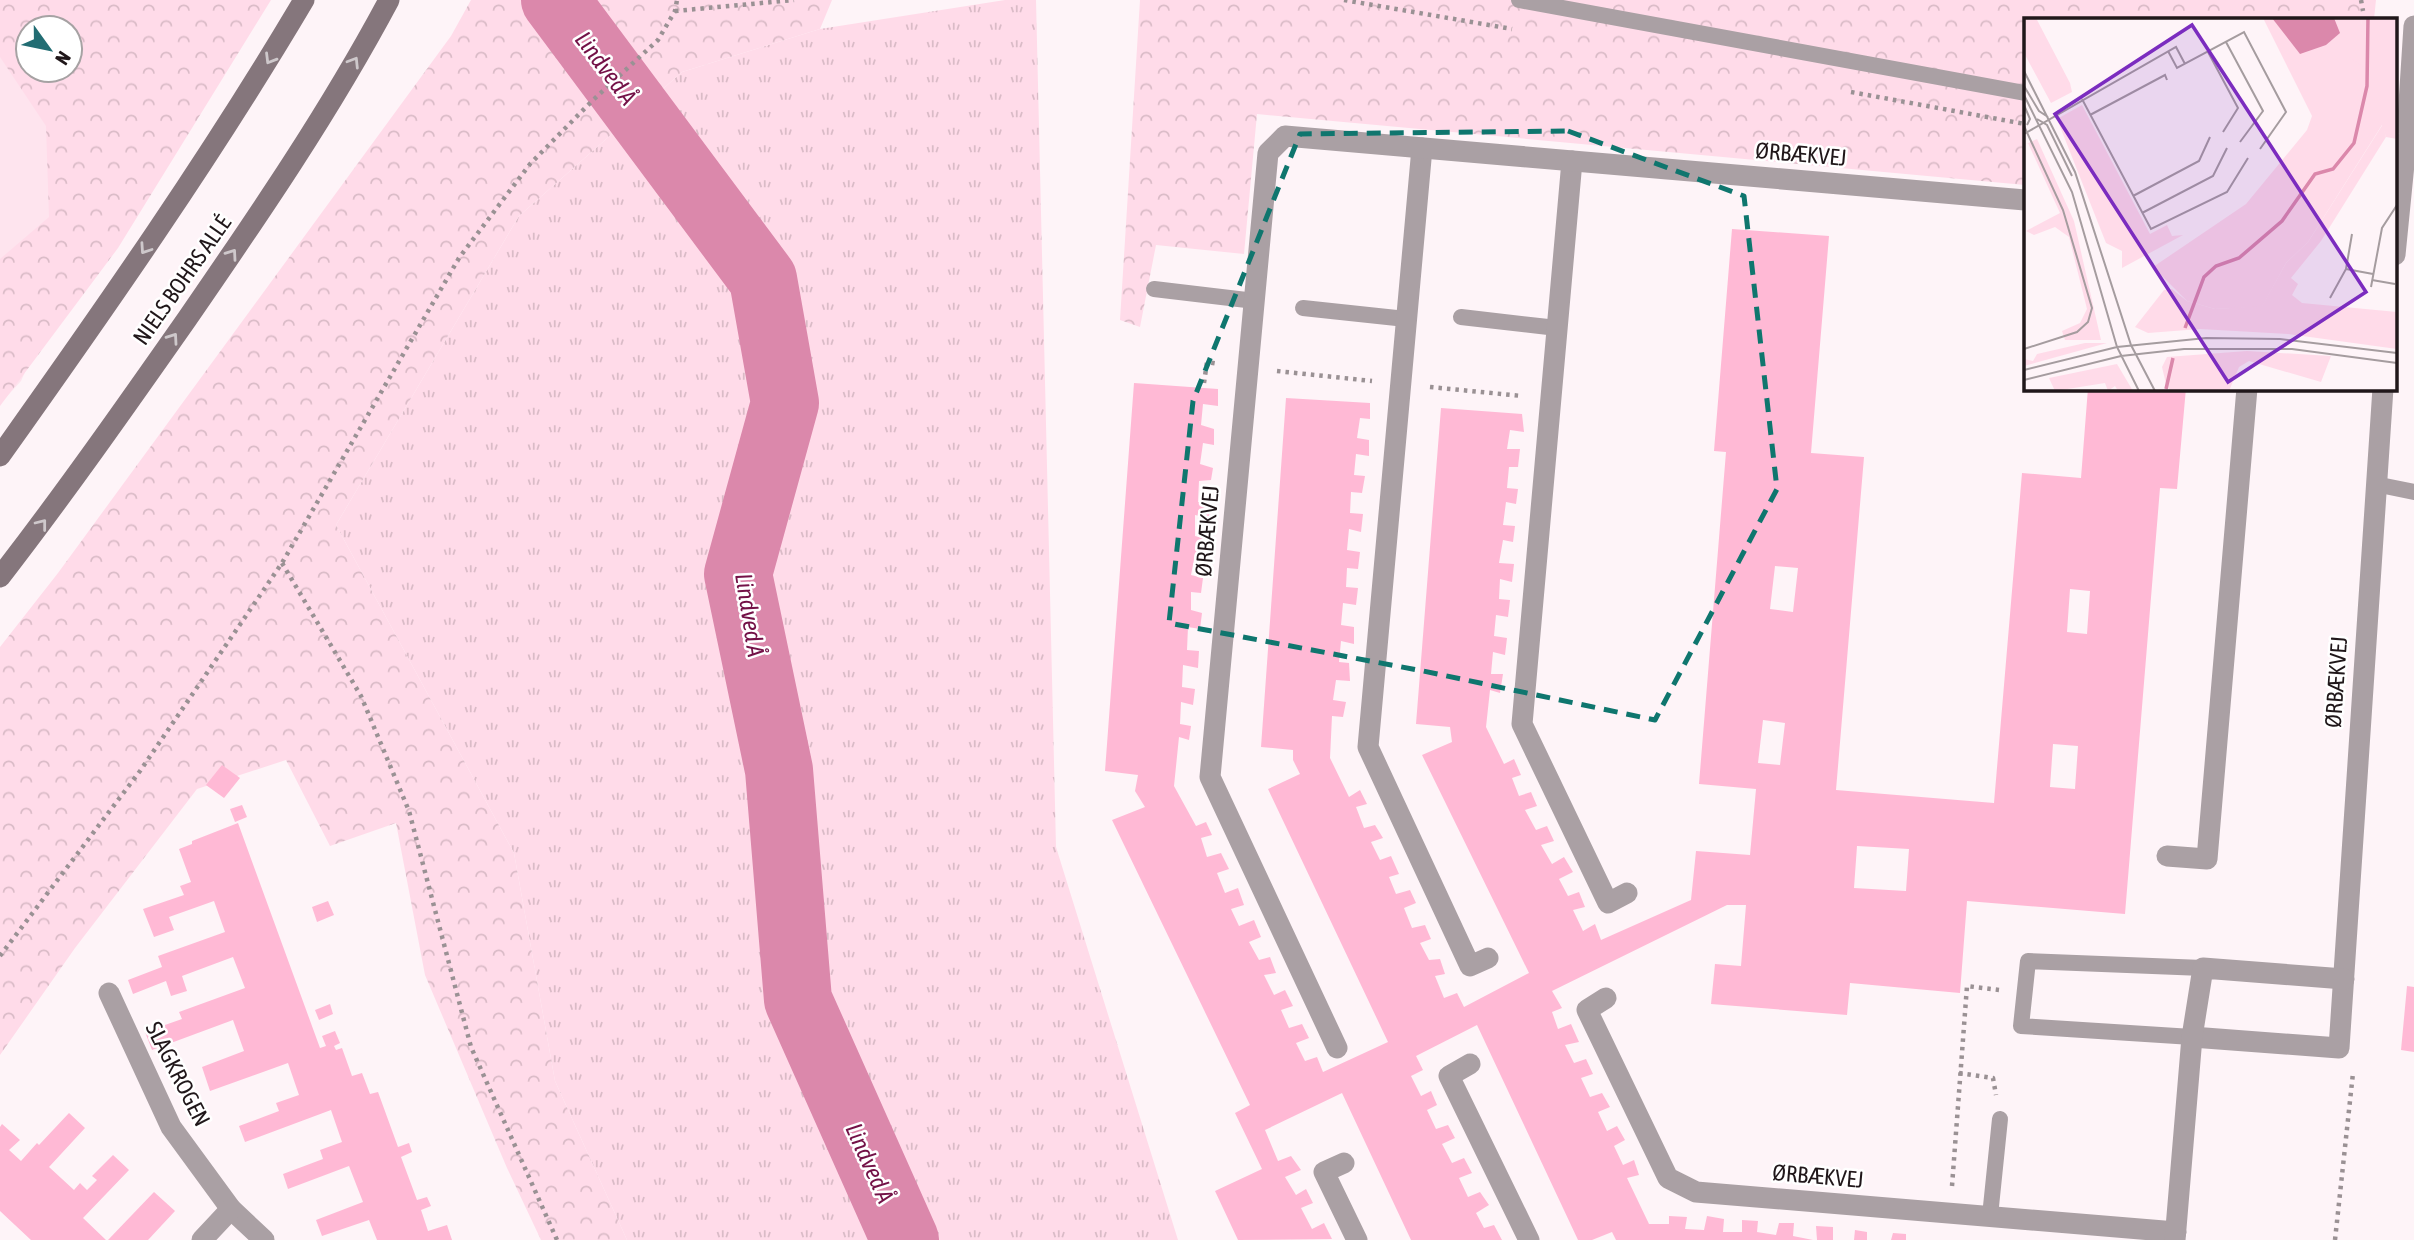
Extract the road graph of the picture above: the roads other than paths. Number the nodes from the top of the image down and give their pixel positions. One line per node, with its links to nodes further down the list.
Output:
1 (304, 0): 19 (street, NIELS BOHRS ALLÉ, one-way to 19)
2 (389, 0): 22 (street, NIELS BOHRS ALLÉ, one-way to 2)
3 (1519, 0): 5 (lane)
4 (2414, 26): 6 (street)
5 (2024, 93)
6 (2401, 133): 10 (street)
7 (1422, 148): 8 (street, ØRBÆKVEJ); 12 (street, ØRBÆKVEJ); 15 (street)
8 (1572, 161): 9 (street, ØRBÆKVEJ); 16 (street)
9 (2024, 200)
10 (2400, 240)
11 (1154, 289): 12 (lane)
12 (1255, 301): 31 (street, ØRBÆKVEJ)
13 (1303, 308): 15 (lane)
14 (1461, 317): 16 (lane)
15 (1406, 318): 25 (street)
16 (1557, 328): 24 (street)
17 (2247, 390): 23 (street)
18 (2383, 390): 20 (street, ØRBÆKVEJ)
19 (0, 456)
20 (2375, 484): 21 (lane); 27 (street, ØRBÆKVEJ)
21 (2414, 492)
22 (0, 578)
23 (2167, 856)
24 (1627, 893)
25 (1488, 958)
26 (2203, 968): 27 (street); 30 (street, ØRBÆKVEJ); 30 (lane)
27 (2344, 979): 30 (street, ØRBÆKVEJ)
28 (109, 993): 35 (street, SLAGKROGEN)
29 (1606, 998): 36 (street, ØRBÆKVEJ)
30 (2192, 1037): 37 (street, ØRBÆKVEJ)
31 (1337, 1048)
32 (1470, 1064): 41 (street)
33 (2000, 1119): 36 (lane)
34 (1344, 1163): 40 (street)
35 (231, 1209): 38 (street); 39 (street, SLAGKROGEN)
36 (1990, 1216): 37 (street, ØRBÆKVEJ)
37 (2176, 1236)
38 (202, 1240)
39 (264, 1240)
40 (1357, 1240)
41 (1529, 1240)

